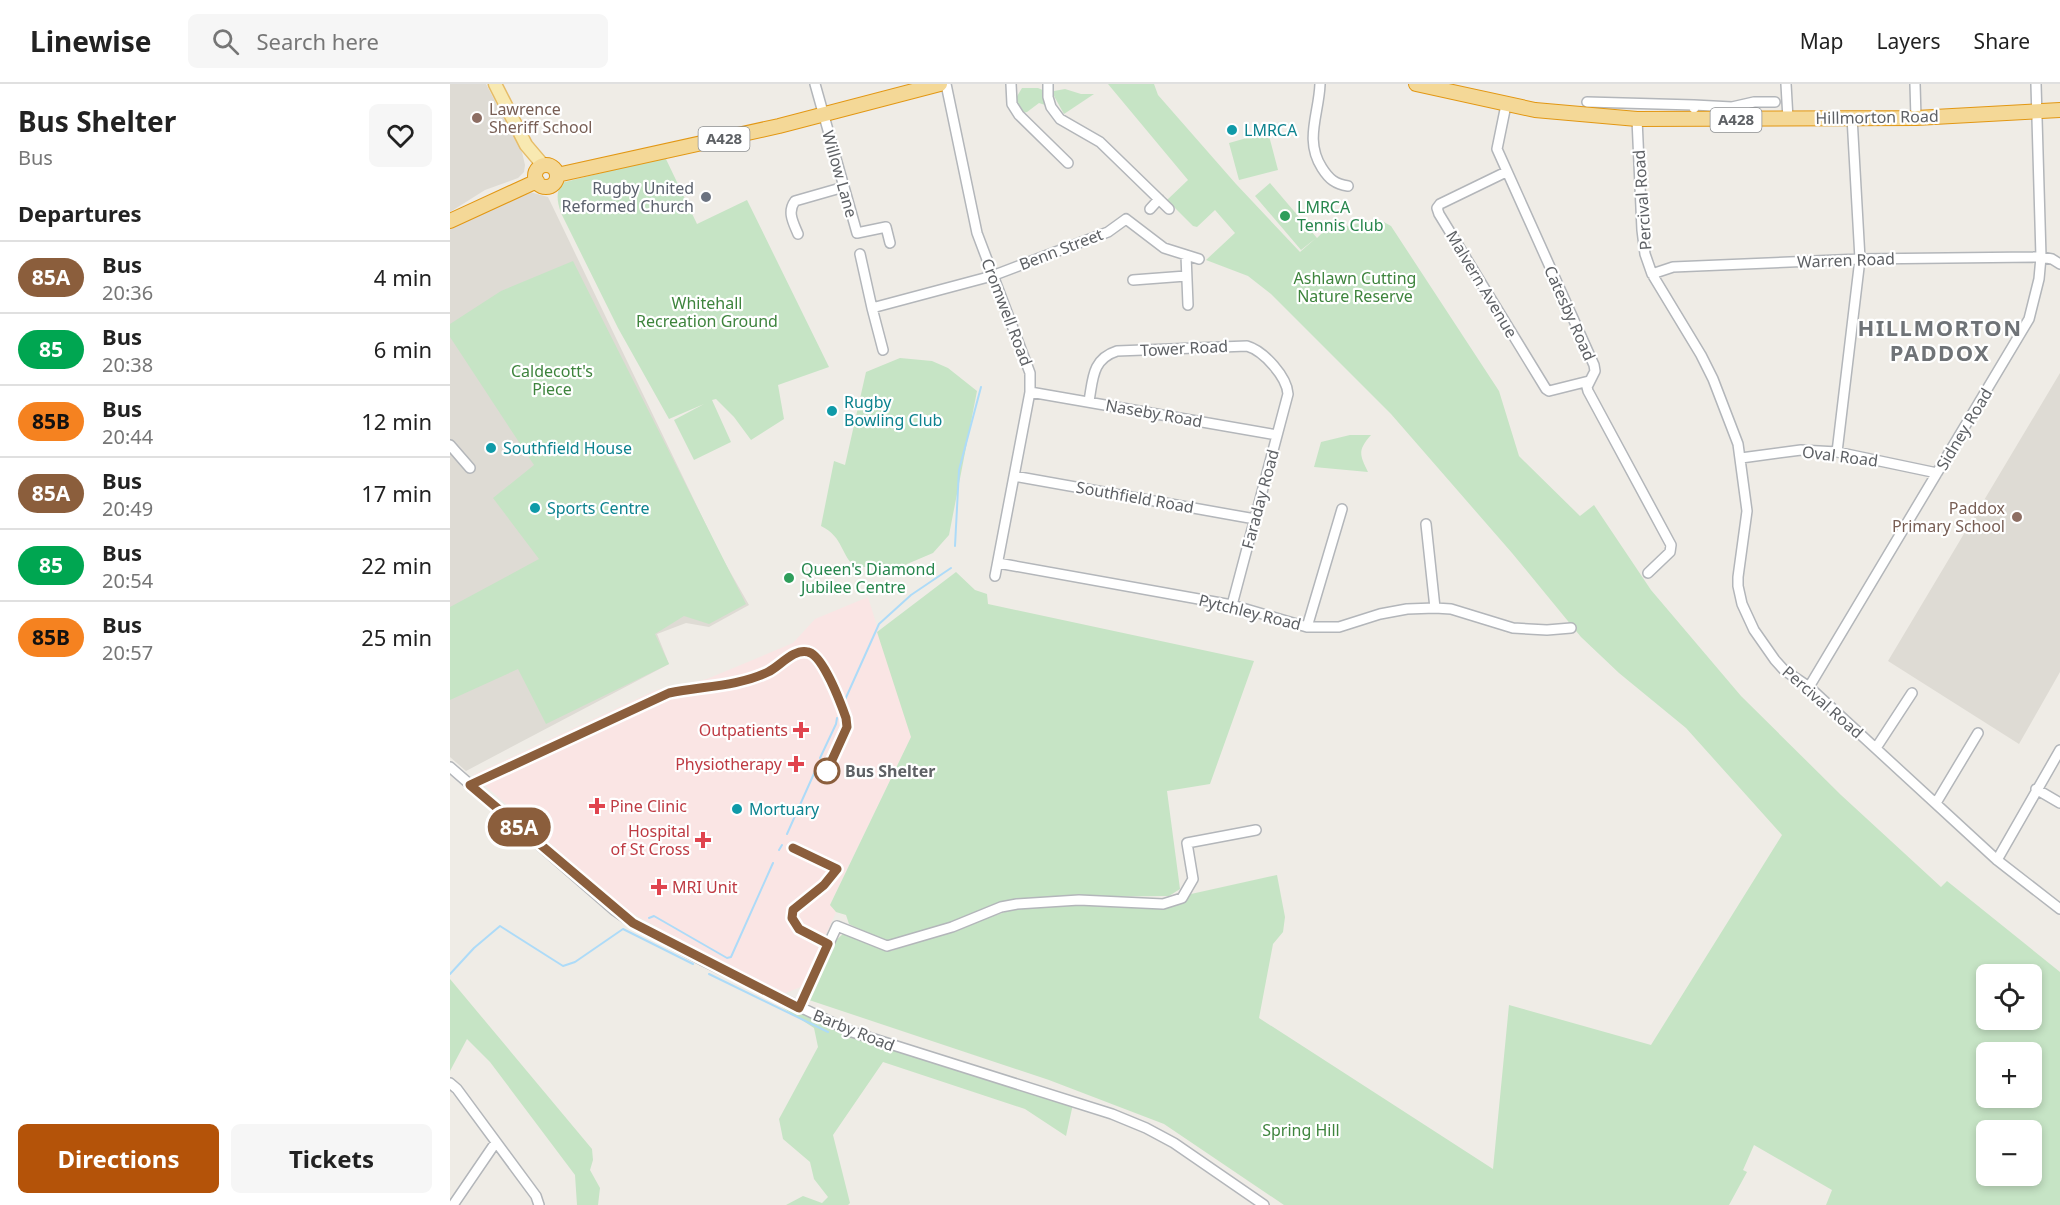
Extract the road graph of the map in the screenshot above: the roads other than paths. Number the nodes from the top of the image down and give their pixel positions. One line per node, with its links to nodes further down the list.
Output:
1 (495, 84): 25 (main road)
2 (815, 84): 19 (street, Willow Lane)
3 (940, 84): 12 (highway, A428)
4 (946, 84): 45 (street, Cromwell Road)
5 (1011, 84): 26 (street)
6 (1048, 84): 34 (street)
7 (1320, 84): 30 (street)
8 (1416, 84): 15 (highway, Hillmorton Road / A428)
9 (1786, 84): 23 (street)
10 (1915, 84): 21 (street)
11 (2036, 84): 18 (street, Sidney Road)
12 (915, 87): 19 (highway, A428)
13 (1587, 102): 16 (street)
14 (1775, 102): 16 (street)
15 (1506, 105): 22 (highway, Hillmorton Road / A428); 27 (street, Catesby Road)
16 (1694, 105): 24 (street)
17 (2060, 110): 18 (highway, Hillmorton Road / A428)
18 (2036, 112): 21 (highway, Hillmorton Road / A428); 40 (street, Sidney Road)
19 (823, 114): 28 (highway, A428); 32 (street, Willow Lane)
20 (1852, 117): 21 (highway, Hillmorton Road / A428); 23 (highway, Hillmorton Road / A428); 42 (street)
21 (1916, 118)
22 (1637, 119): 24 (highway, Hillmorton Road / A428); 44 (street, Percival Road)
23 (1788, 119): 24 (highway, Hillmorton Road / A428)
24 (1694, 120)
25 (543, 165): 28 (highway); 29 (highway)
26 (1054, 165)
27 (1506, 171): 51 (street, Catesby Road); 51 (street, Malvern Avenue)
28 (557, 176): 29 (highway)
29 (537, 181): 35 (highway)
30 (1336, 184): 31 (street); 33 (street)
31 (1348, 186)
32 (844, 187): 36 (street); 37 (street, Willow Lane)
33 (1332, 194)
34 (1169, 209)
35 (450, 221)
36 (798, 234)
37 (890, 243)
38 (860, 254): 49 (street)
39 (1186, 255): 41 (street); 45 (street, Benn Street); 46 (street)
40 (2041, 257): 42 (street, Warren Road); 43 (street); 60 (street, Sidney Road)
41 (1199, 259)
42 (1860, 259): 44 (street, Warren Road); 57 (street)
43 (2060, 264)
44 (1652, 274): 58 (street, Percival Road)
45 (992, 276): 49 (street, Benn Street); 52 (street, Cromwell Road)
46 (1185, 276): 47 (street); 48 (street)
47 (1133, 280)
48 (1188, 304)
49 (872, 308): 50 (street)
50 (883, 350)
51 (1588, 381): 66 (street, Catesby Road)
52 (1030, 392): 54 (street, Naseby Road); 61 (street, Cromwell Road)
53 (1288, 394): 54 (street, Tower Road); 55 (street, Faraday Road)
54 (1089, 401): 55 (street, Naseby Road)
55 (1277, 435): 63 (street, Faraday Road)
56 (450, 445): 59 (street)
57 (1837, 452): 58 (street, Oval Road); 60 (street, Oval Road)
58 (1741, 458): 72 (street, Percival Road)
59 (470, 468)
60 (1937, 473): 72 (street, Sidney Road)
61 (1014, 476): 63 (street, Southfield Road); 65 (street, Cromwell Road)
62 (1342, 509): 70 (street)
63 (1255, 519): 68 (street, Faraday Road)
64 (1426, 524): 69 (street)
65 (998, 562): 67 (street, Cromwell Road); 68 (street, Pytchley Road)
66 (1648, 573)
67 (995, 576)
68 (1232, 605): 70 (street, Pytchley Road)
69 (1435, 608): 70 (street, Pytchley Road); 71 (street, Pytchley Road)
70 (1307, 627)
71 (1571, 628)
72 (1809, 687): 75 (street, Percival Road)
73 (1912, 693): 75 (street)
74 (1978, 733): 80 (street)
75 (1876, 748): 80 (street, Percival Road)
76 (2060, 750): 78 (street)
77 (450, 767): 84 (street, Barby Road)
78 (2036, 789): 79 (street); 82 (street)
79 (2060, 802)
80 (1936, 803): 82 (street, Percival Road)
81 (1256, 830): 84 (street)
82 (1997, 860): 83 (street, Percival Road)
83 (2060, 909)
84 (799, 1008): 89 (street, Barby Road)
85 (451, 1083): 86 (street)
86 (496, 1142): 87 (street); 88 (street)
87 (453, 1205)
88 (539, 1205)
89 (1264, 1205)

